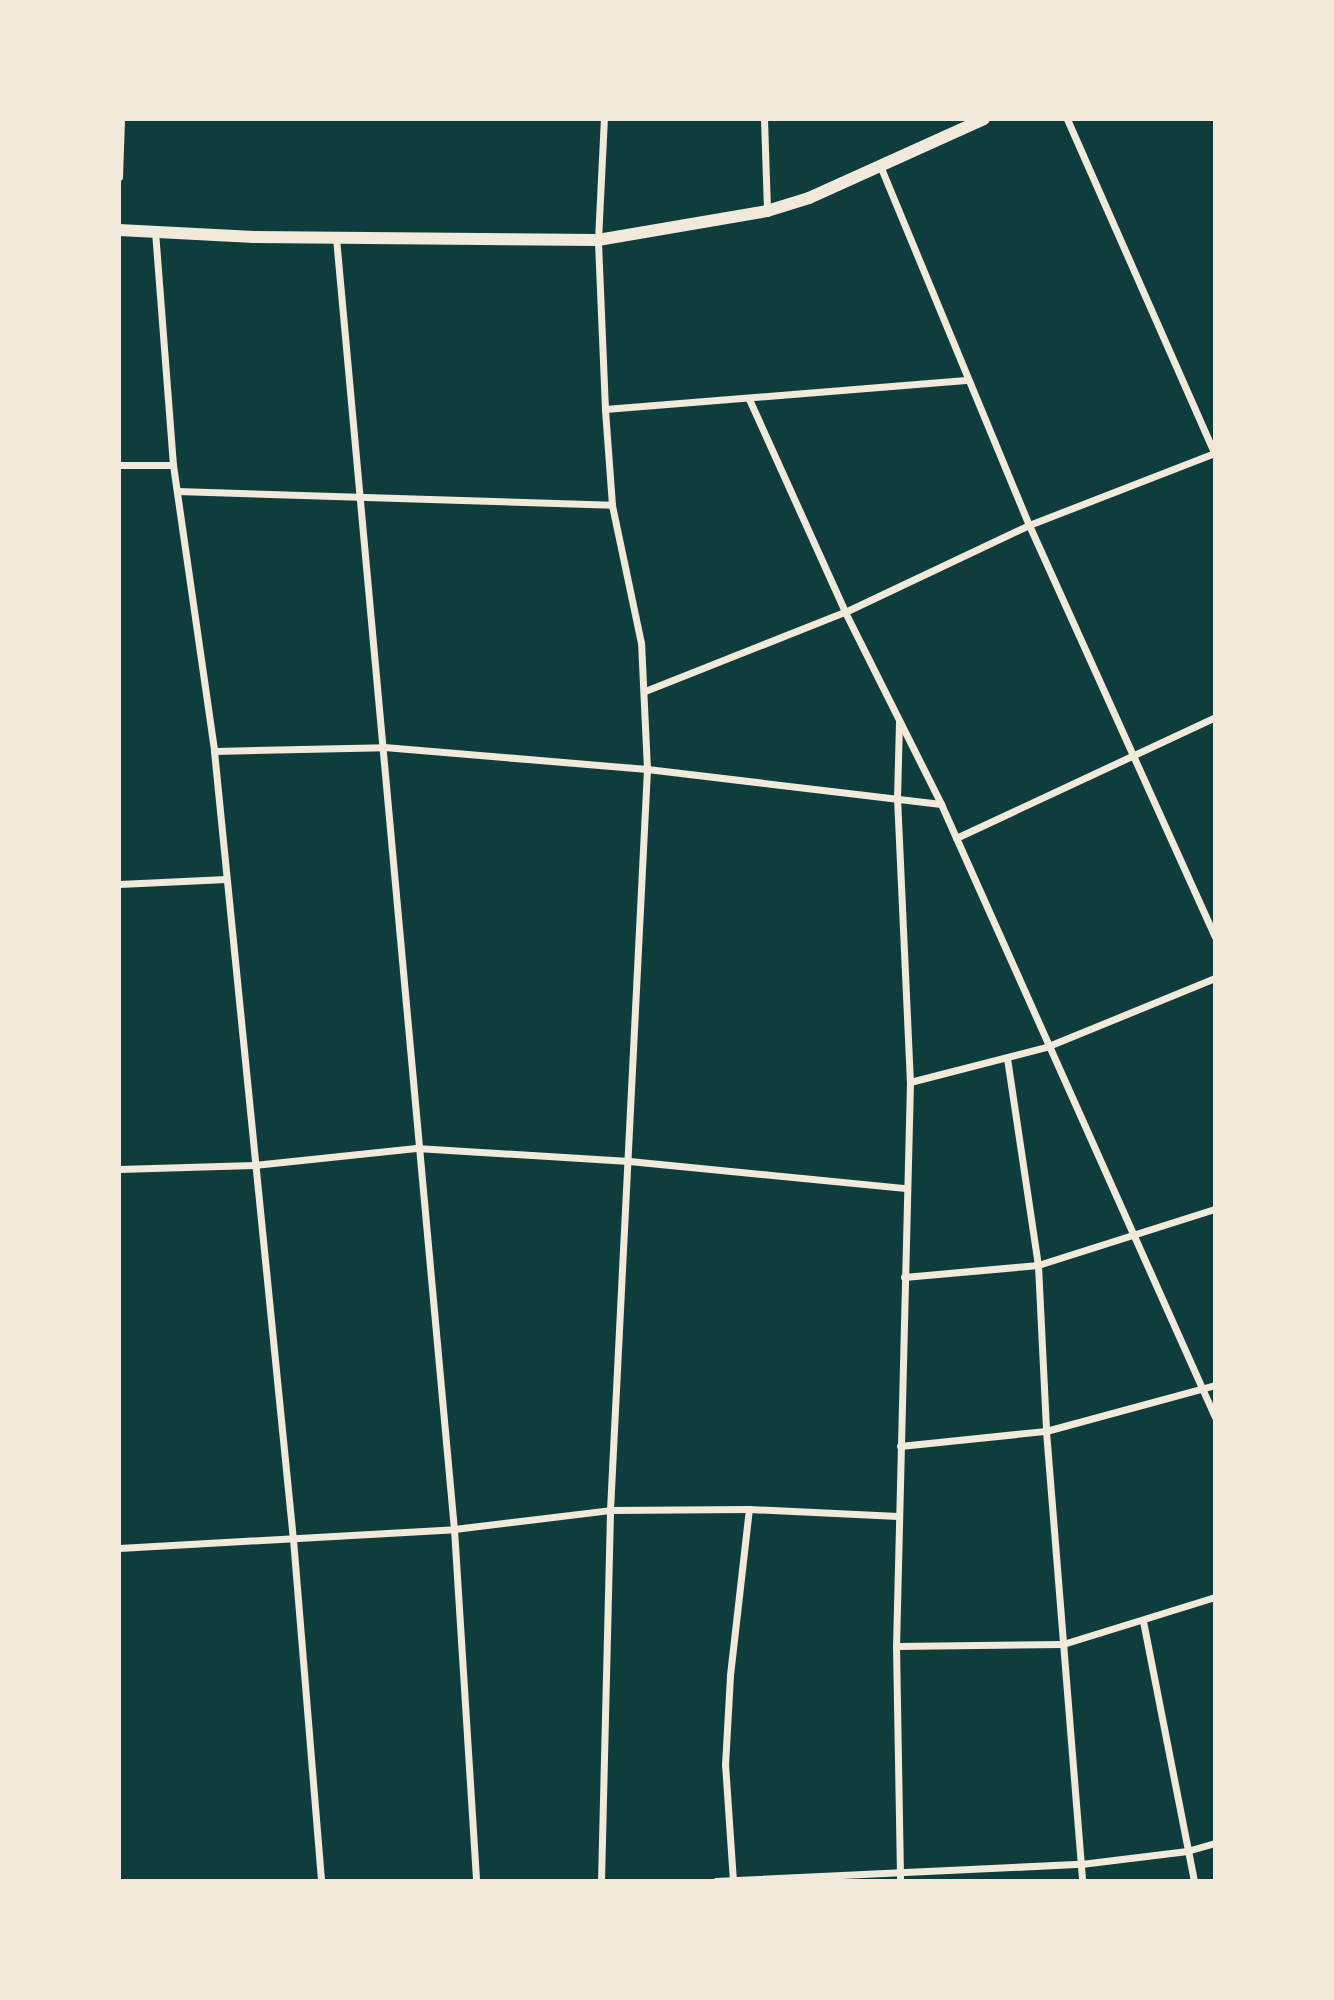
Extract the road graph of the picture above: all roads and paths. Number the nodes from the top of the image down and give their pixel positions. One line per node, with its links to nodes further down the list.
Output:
1 (121, 119): 7 (street)
2 (604, 119): 12 (street)
3 (764, 119): 8 (street)
4 (984, 119): 6 (street)
5 (1068, 119): 16 (street)
6 (881, 168): 8 (street); 13 (street)
7 (119, 177)
8 (767, 211): 12 (street)
9 (119, 230): 10 (street)
10 (155, 231): 11 (street); 18 (street)
11 (335, 239): 12 (street); 20 (street)
12 (598, 240): 15 (street)
13 (966, 380): 14 (street); 22 (street)
14 (750, 399): 15 (street); 23 (street)
15 (605, 409): 21 (street)
16 (1215, 454): 22 (street)
17 (119, 465): 18 (street)
18 (173, 465): 19 (street)
19 (177, 491): 20 (street); 28 (street)
20 (359, 494): 21 (street); 27 (street)
21 (612, 505): 24 (street)
22 (1029, 525): 23 (street); 29 (street)
23 (845, 612): 24 (street); 26 (street)
24 (646, 691): 30 (street)
25 (1215, 717): 29 (street)
26 (899, 722): 31 (street); 32 (street)
27 (384, 747): 28 (street); 30 (street); 41 (street)
28 (214, 751): 34 (street)
29 (1135, 757): 33 (street); 36 (street)
30 (648, 769): 31 (street); 42 (street)
31 (897, 797): 32 (street); 40 (street)
32 (940, 804): 33 (street)
33 (956, 838): 38 (street)
34 (226, 879): 35 (street); 43 (street)
35 (119, 884)
36 (1215, 936)
37 (1215, 978): 38 (street)
38 (1046, 1047): 39 (street); 47 (street)
39 (1007, 1058): 40 (street); 48 (street)
40 (910, 1082): 45 (street)
41 (416, 1148): 42 (street); 43 (street); 58 (street)
42 (629, 1161): 45 (street); 56 (street)
43 (254, 1165): 44 (street); 59 (street)
44 (119, 1169)
45 (906, 1188): 49 (street)
46 (1215, 1209): 47 (street)
47 (1132, 1235): 48 (street); 51 (street)
48 (1038, 1265): 49 (street); 53 (street)
49 (904, 1277): 54 (street)
50 (1215, 1385): 51 (street)
51 (1203, 1389): 52 (street); 53 (street)
52 (1215, 1417)
53 (1046, 1431): 54 (street); 63 (street)
54 (900, 1447): 57 (street)
55 (749, 1509): 56 (street); 57 (street); 73 (street)
56 (610, 1510): 58 (street); 71 (street)
57 (898, 1516): 64 (street)
58 (454, 1529): 59 (street); 70 (street)
59 (293, 1539): 60 (street); 69 (street)
60 (119, 1548)
61 (1215, 1598): 62 (street)
62 (1143, 1620): 63 (street); 66 (street)
63 (1063, 1644): 64 (street); 67 (street)
64 (896, 1646): 68 (street)
65 (1215, 1843): 66 (street)
66 (1187, 1851): 67 (street); 76 (street)
67 (1081, 1864): 68 (street); 75 (street)
68 (901, 1870): 73 (street); 74 (street)
69 (321, 1881)
70 (476, 1881)
71 (601, 1881)
72 (716, 1881): 73 (street)
73 (733, 1881)
74 (900, 1881)
75 (1082, 1881)
76 (1194, 1881)

